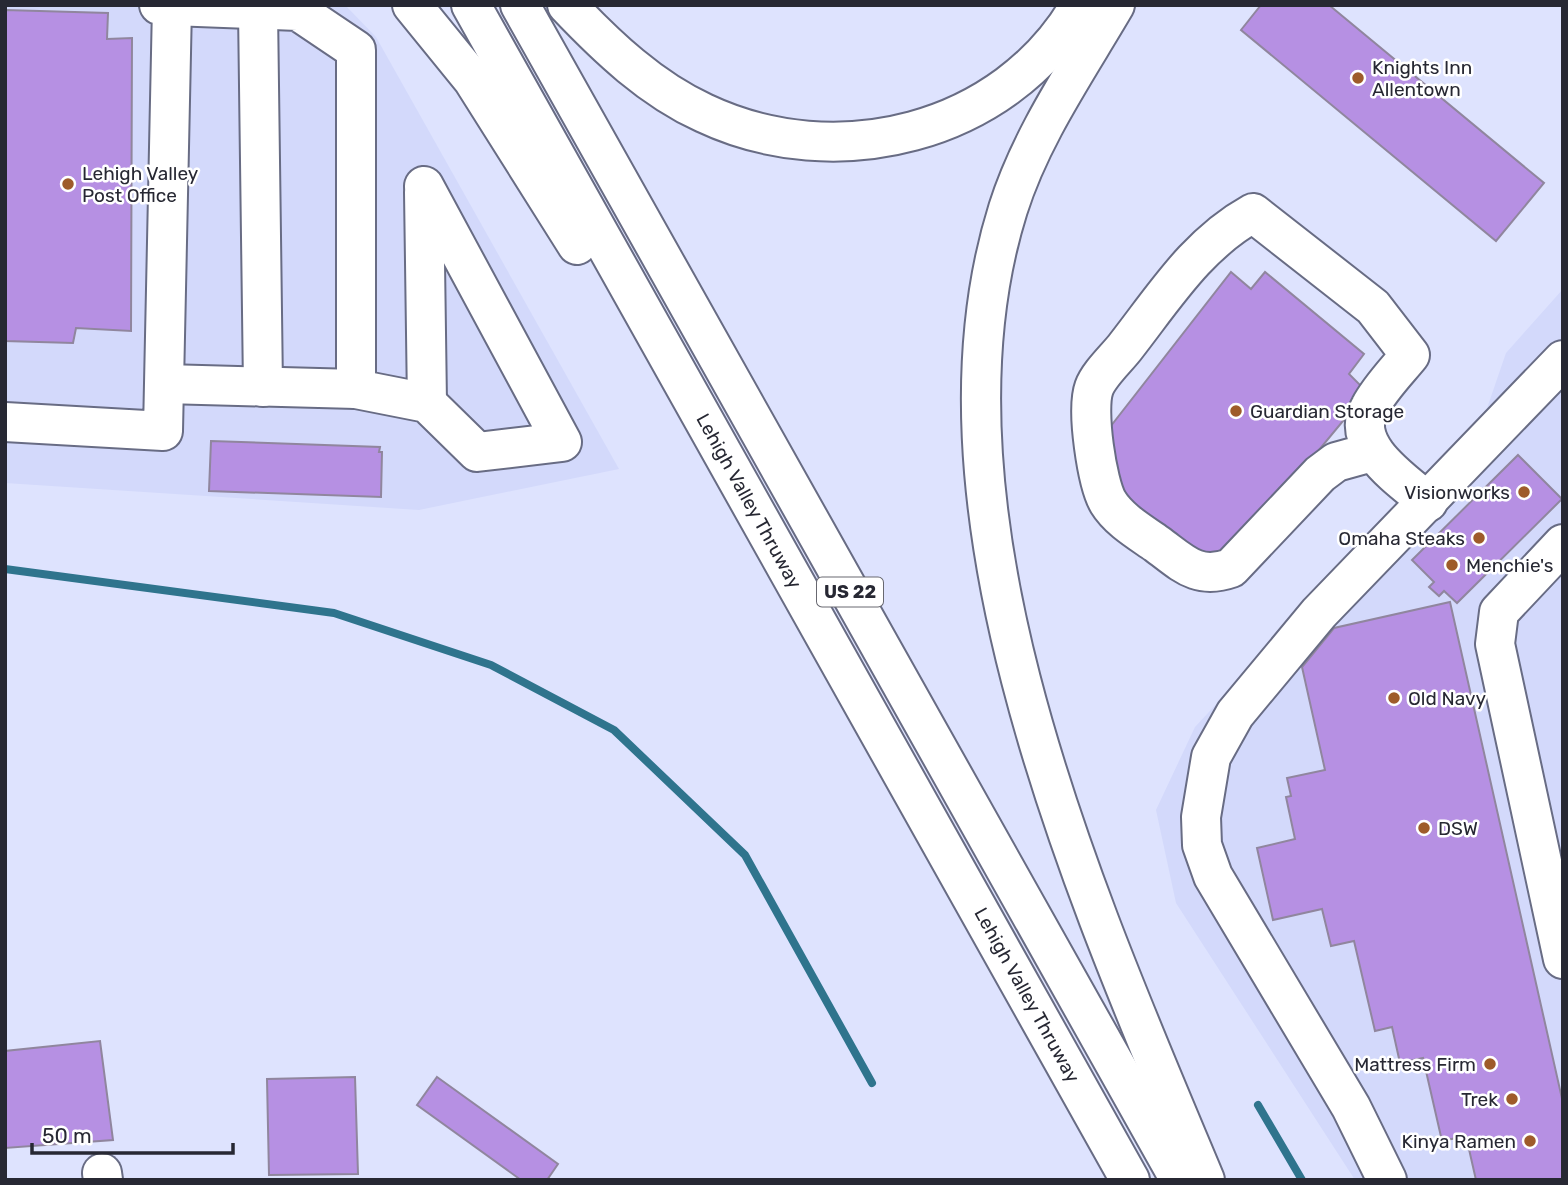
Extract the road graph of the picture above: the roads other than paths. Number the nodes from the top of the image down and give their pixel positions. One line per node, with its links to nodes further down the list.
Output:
1 (159, 5): 8 (main road)
2 (412, 5): 19 (main road)
3 (471, 5): 19 (main road, Lehigh Valley Thruway / US 22)
4 (520, 5): 22 (main road, US 22)
5 (567, 5): 6 (main road)
6 (1080, 5)
7 (1115, 5): 23 (main road)
8 (172, 6): 9 (main road); 11 (main road)
9 (258, 10): 12 (main road); 13 (main road)
10 (1563, 360): 17 (main road)
11 (165, 384): 12 (main road); 15 (main road)
12 (263, 387): 13 (main road)
13 (356, 389): 14 (main road)
14 (427, 403): 14 (main road)
15 (5, 422)
16 (1372, 452): 16 (main road); 17 (main road)
17 (1428, 502): 24 (main road)
18 (1563, 544): 20 (main road)
19 (833, 651): 21 (main road, Lehigh Valley Thruway / US 22)
20 (1563, 959)
21 (1130, 1180)
22 (1180, 1180)
23 (1205, 1180)
24 (1387, 1180)

